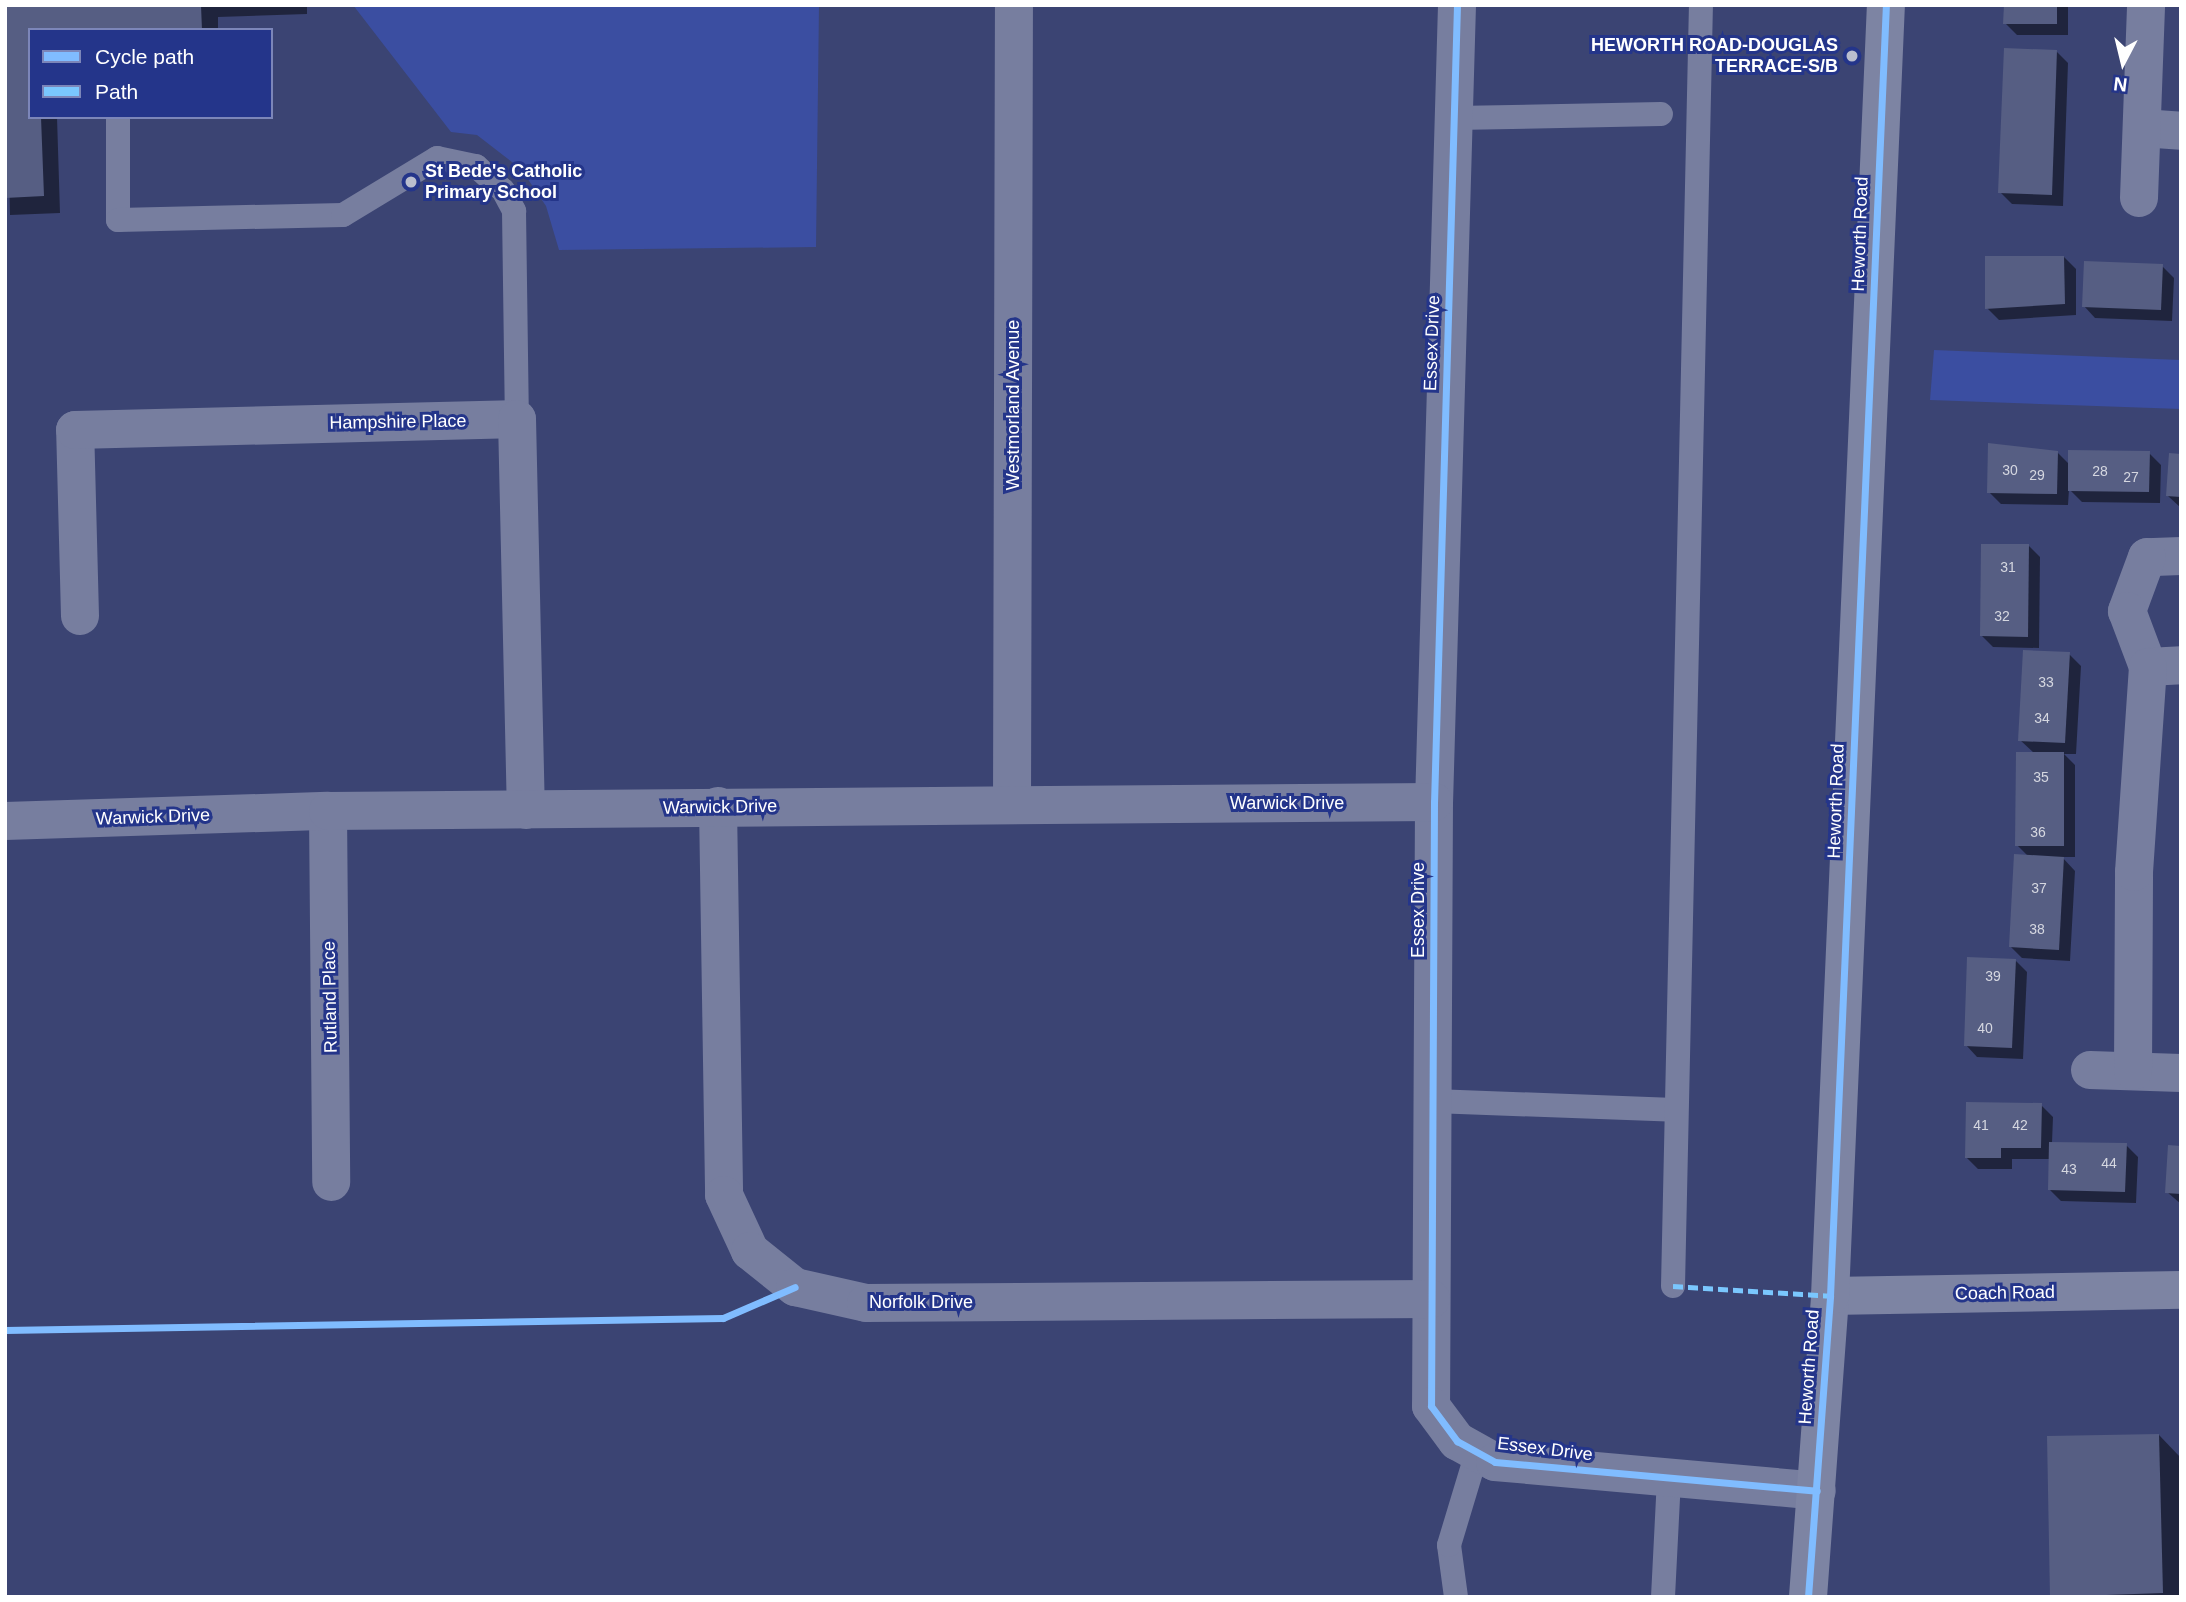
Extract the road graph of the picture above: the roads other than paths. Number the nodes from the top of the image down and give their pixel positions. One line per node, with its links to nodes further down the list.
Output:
1 (1014, 5): 17 (street, Westmorland Avenue)
2 (1457, 5): 7 (street, Essex Drive)
3 (1701, 5): 26 (lane)
4 (1886, 5): 30 (street, Heworth Road)
5 (2146, 5): 9 (street)
6 (1661, 114): 7 (lane)
7 (1455, 118): 16 (street, Essex Drive)
8 (118, 119): 12 (lane)
9 (2142, 128): 10 (street); 11 (street)
10 (2181, 131)
11 (2139, 198)
12 (517, 419): 14 (street, Hampshire Place); 19 (street)
13 (2181, 556): 15 (street)
14 (80, 616)
15 (2164, 666): 23 (street)
16 (1434, 802): 17 (street, Warwick Drive); 25 (street, Essex Drive)
17 (1012, 804): 18 (street, Warwick Drive)
18 (718, 806): 19 (street, Warwick Drive); 31 (street, Norfolk Drive)
19 (526, 810): 20 (street, Warwick Drive)
20 (328, 811): 21 (street, Warwick Drive); 27 (street, Rutland Place)
21 (5, 821)
22 (2090, 1070): 23 (street)
23 (2133, 1071): 24 (street)
24 (2181, 1073)
25 (1433, 1101): 26 (lane); 31 (street, Essex Drive)
26 (1675, 1110): 28 (lane)
27 (331, 1182)
28 (1673, 1286)
29 (2181, 1290): 30 (street, Coach Road)
30 (1830, 1296): 34 (street, Heworth Road)
31 (1431, 1299): 32 (street, Essex Drive)
32 (1477, 1452): 33 (street, Essex Drive); 35 (lane)
33 (1669, 1478): 34 (street, Essex Drive); 36 (lane)
34 (1817, 1491): 37 (street, Heworth Road)
35 (1456, 1597)
36 (1663, 1597)
37 (1808, 1597)

